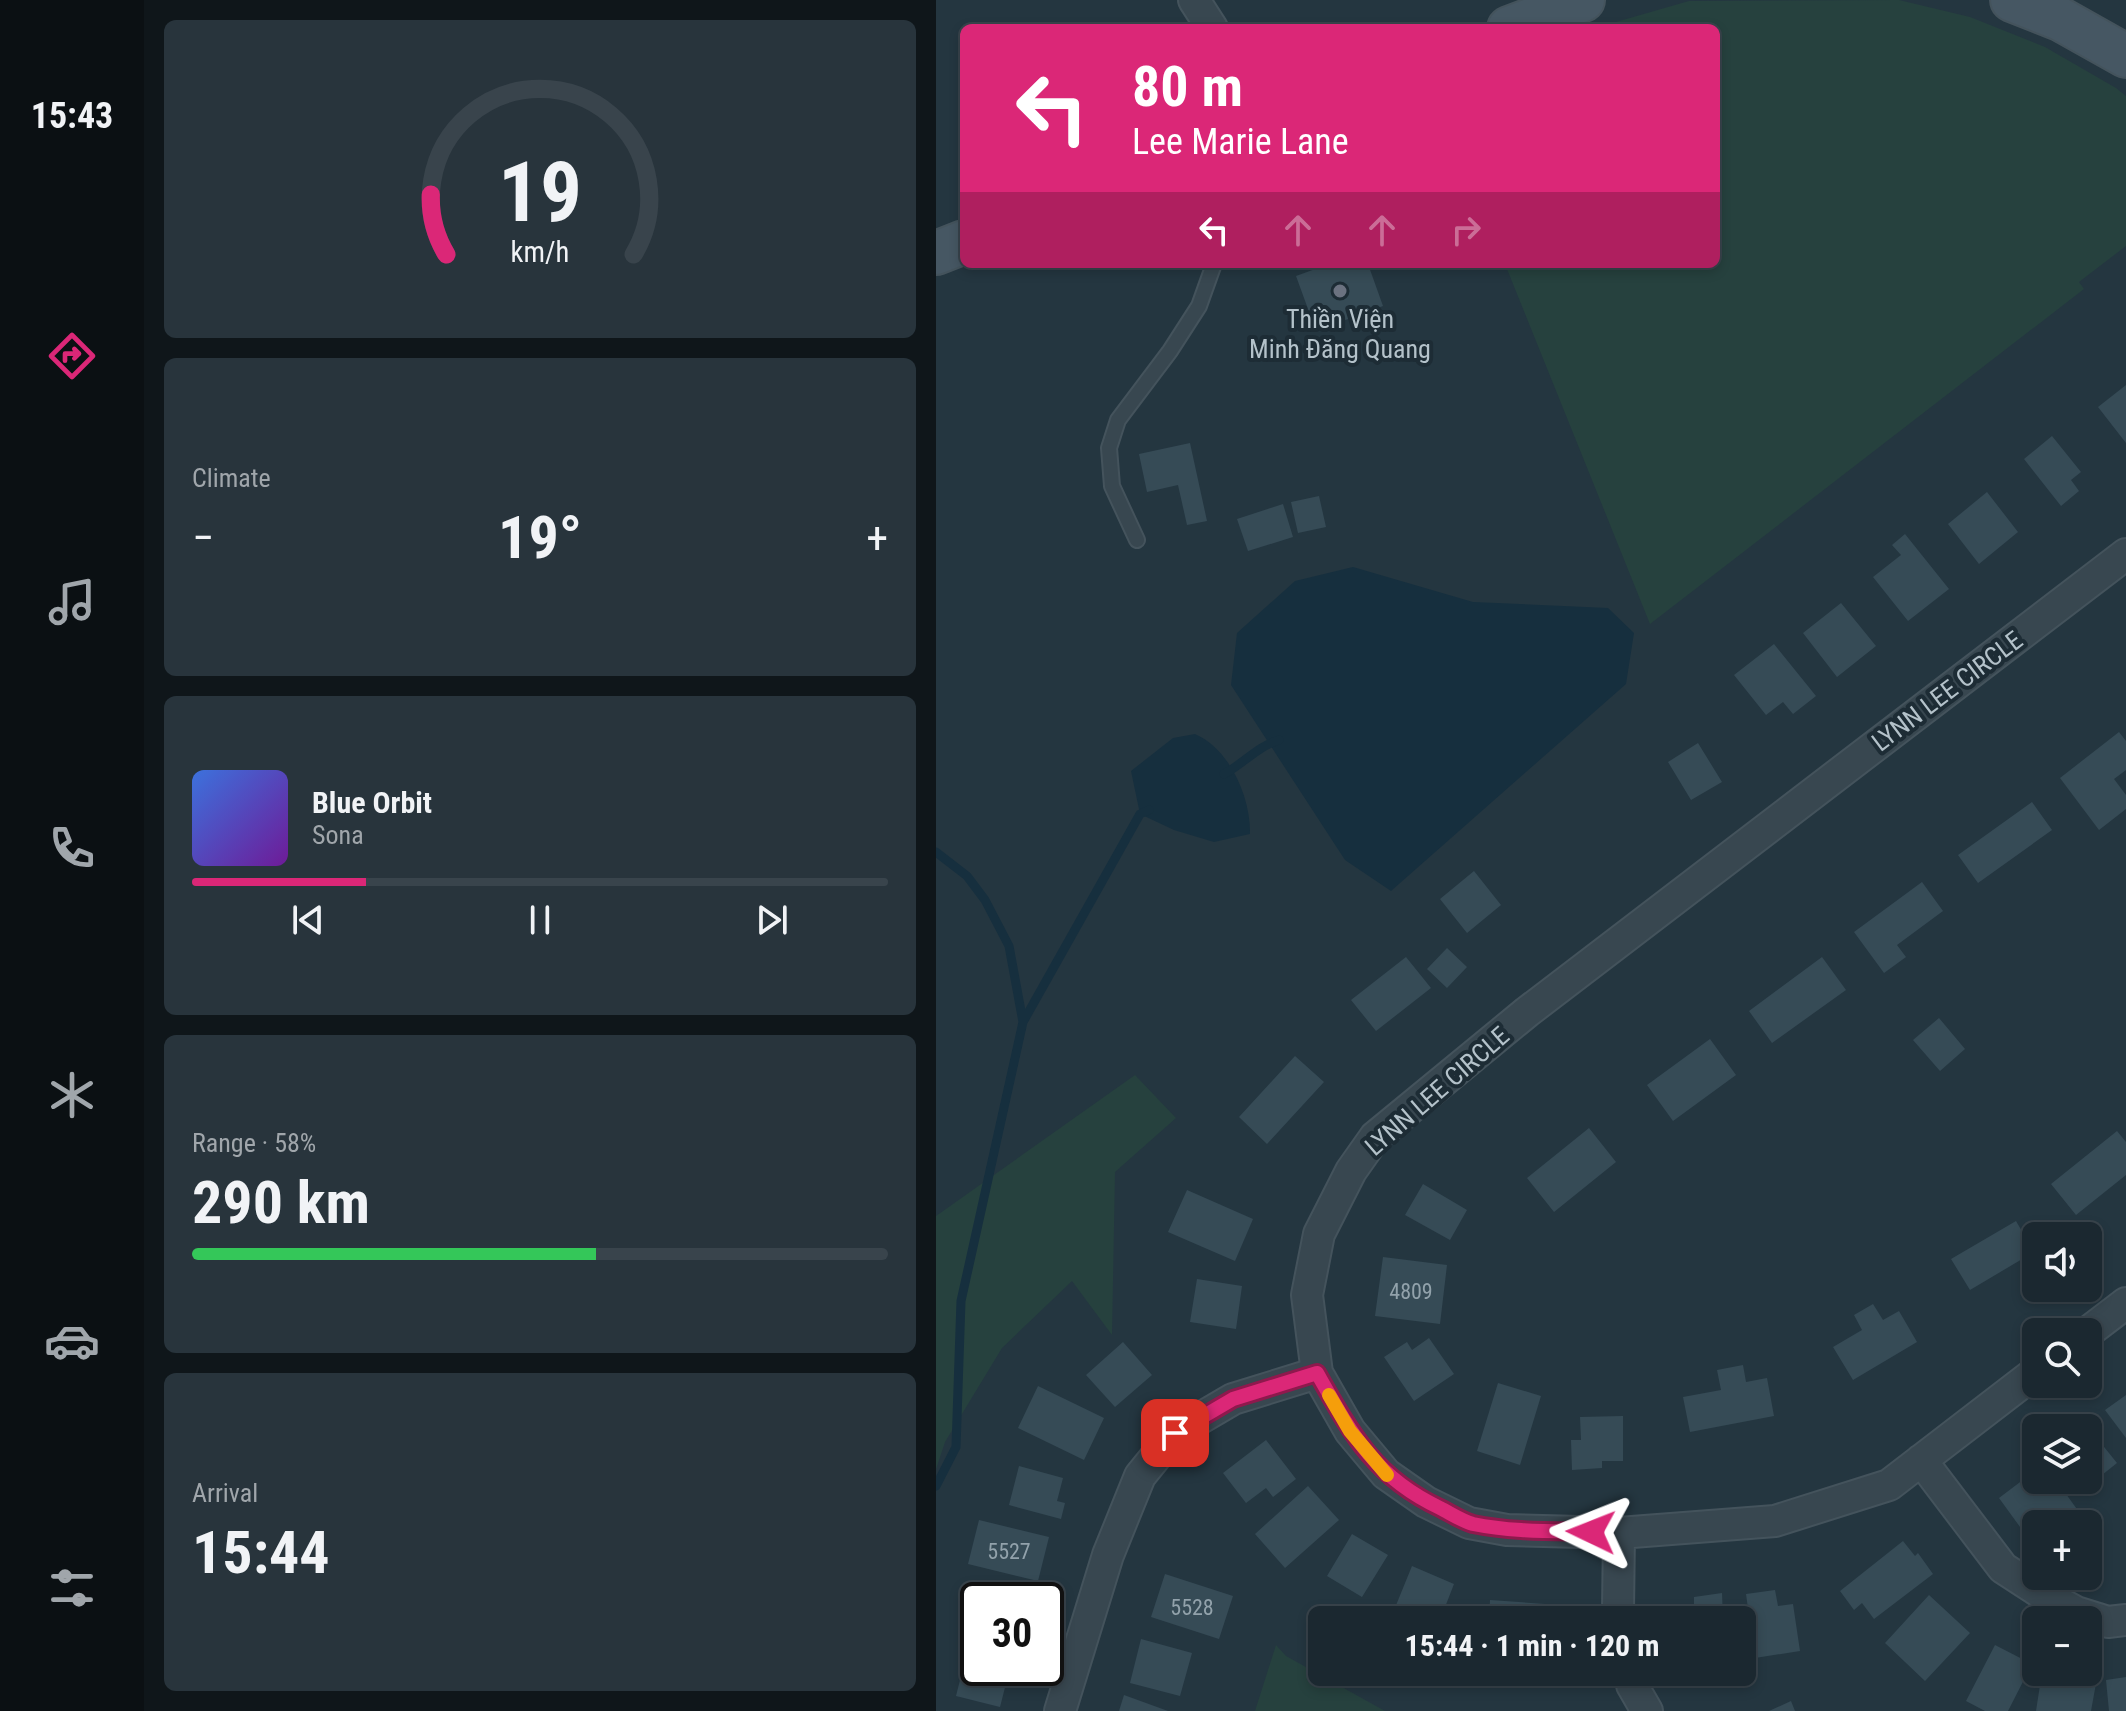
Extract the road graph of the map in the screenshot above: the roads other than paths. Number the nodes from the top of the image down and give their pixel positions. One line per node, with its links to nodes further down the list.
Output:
1 (1194, 0): 4 (street)
2 (1583, 0): 5 (main road)
3 (2012, 0): 6 (main road)
4 (1209, 24)
5 (1520, 24)
6 (2126, 56)
7 (960, 244): 8 (main road)
8 (936, 253)
9 (1213, 268): 10 (lane)
10 (1137, 540)
11 (2126, 554): 14 (street, LYNN LEE CIRCLE)
12 (2126, 1303): 13 (street)
13 (2102, 1321)
14 (1317, 1373): 17 (street, LYNN LEE CIRCLE); 21 (street)
15 (2022, 1383): 16 (street, LYNN LEE CIRCLE)
16 (1921, 1460): 17 (street, LYNN LEE CIRCLE); 19 (street)
17 (1619, 1533): 18 (street)
18 (1618, 1606)
19 (2126, 1620)
20 (1633, 1686): 22 (street)
21 (1060, 1711)
22 (1647, 1711)

